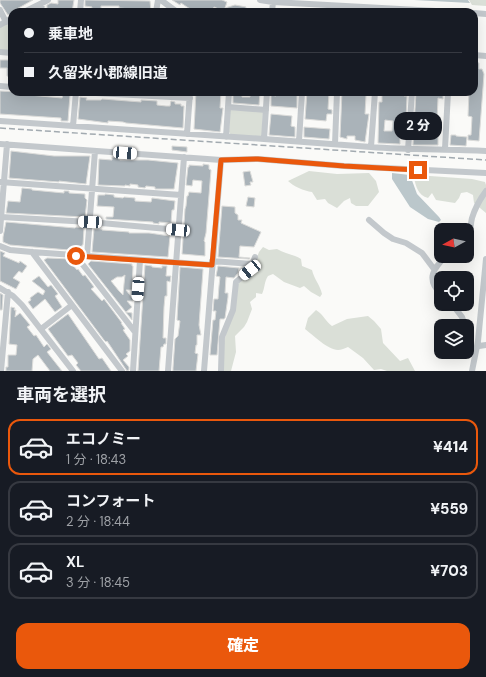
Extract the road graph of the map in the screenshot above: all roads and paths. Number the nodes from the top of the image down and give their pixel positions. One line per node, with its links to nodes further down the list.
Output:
1 (161, 0): 7 (street)
2 (260, 0): 3 (street)
3 (272, 1): 5 (street)
4 (45, 2): 6 (street)
5 (344, 3): 8 (street)
6 (32, 8)
7 (172, 8)
8 (368, 8)
9 (0, 10): 10 (street)
10 (3, 23)
11 (77, 96): 23 (street)
12 (190, 96): 24 (street)
13 (229, 96): 20 (street)
14 (267, 96): 21 (street)
15 (302, 96): 27 (street)
16 (337, 96): 29 (street)
17 (373, 96): 30 (street)
18 (412, 96): 33 (street)
19 (448, 96): 31 (street)
20 (228, 107): 21 (street); 25 (street)
21 (266, 110): 26 (street)
22 (0, 122): 23 (street)
23 (73, 126): 24 (street)
24 (187, 134): 25 (street)
25 (226, 137): 26 (street)
26 (264, 139): 27 (street)
27 (299, 142): 29 (street)
28 (3, 144): 32 (street); 38 (street)
29 (335, 144): 30 (street)
30 (370, 147): 33 (street)
31 (445, 149): 33 (street); 34 (street)
32 (95, 150): 35 (street); 39 (street)
33 (408, 150)
34 (486, 151)
35 (184, 157): 36 (street); 41 (street)
36 (221, 160): 37 (street); 56 (street)
37 (486, 173)
38 (2, 182): 39 (street); 42 (street)
39 (93, 189): 41 (street); 44 (street)
40 (486, 191): 45 (street)
41 (181, 195): 46 (street)
42 (1, 217): 44 (street); 47 (street)
43 (369, 220): 59 (street)
44 (90, 222): 46 (street); 51 (street)
45 (472, 223)
46 (178, 230): 55 (street)
47 (0, 231)
48 (0, 246): 49 (street)
49 (32, 252): 50 (street); 63 (street)
50 (76, 256): 51 (street); 66 (street)
51 (87, 256): 53 (street)
52 (255, 257): 58 (street)
53 (140, 260): 55 (street); 66 (street)
54 (486, 260): 68 (street)
55 (176, 263): 56 (street); 73 (street)
56 (212, 263): 58 (street); 74 (street)
57 (440, 263): 59 (street)
58 (252, 264): 75 (street)
59 (434, 269): 60 (street)
60 (434, 283)
61 (0, 288): 62 (street)
62 (8, 292): 64 (street); 65 (street)
63 (72, 305): 65 (street); 71 (street)
64 (3, 313): 69 (street)
65 (41, 329): 70 (street)
66 (135, 332): 72 (street)
67 (486, 344): 68 (street)
68 (476, 349): 76 (street)
69 (1, 371)
70 (73, 371)
71 (122, 371)
72 (133, 371)
73 (168, 371)
74 (204, 371)
75 (221, 371)
76 (472, 371)

